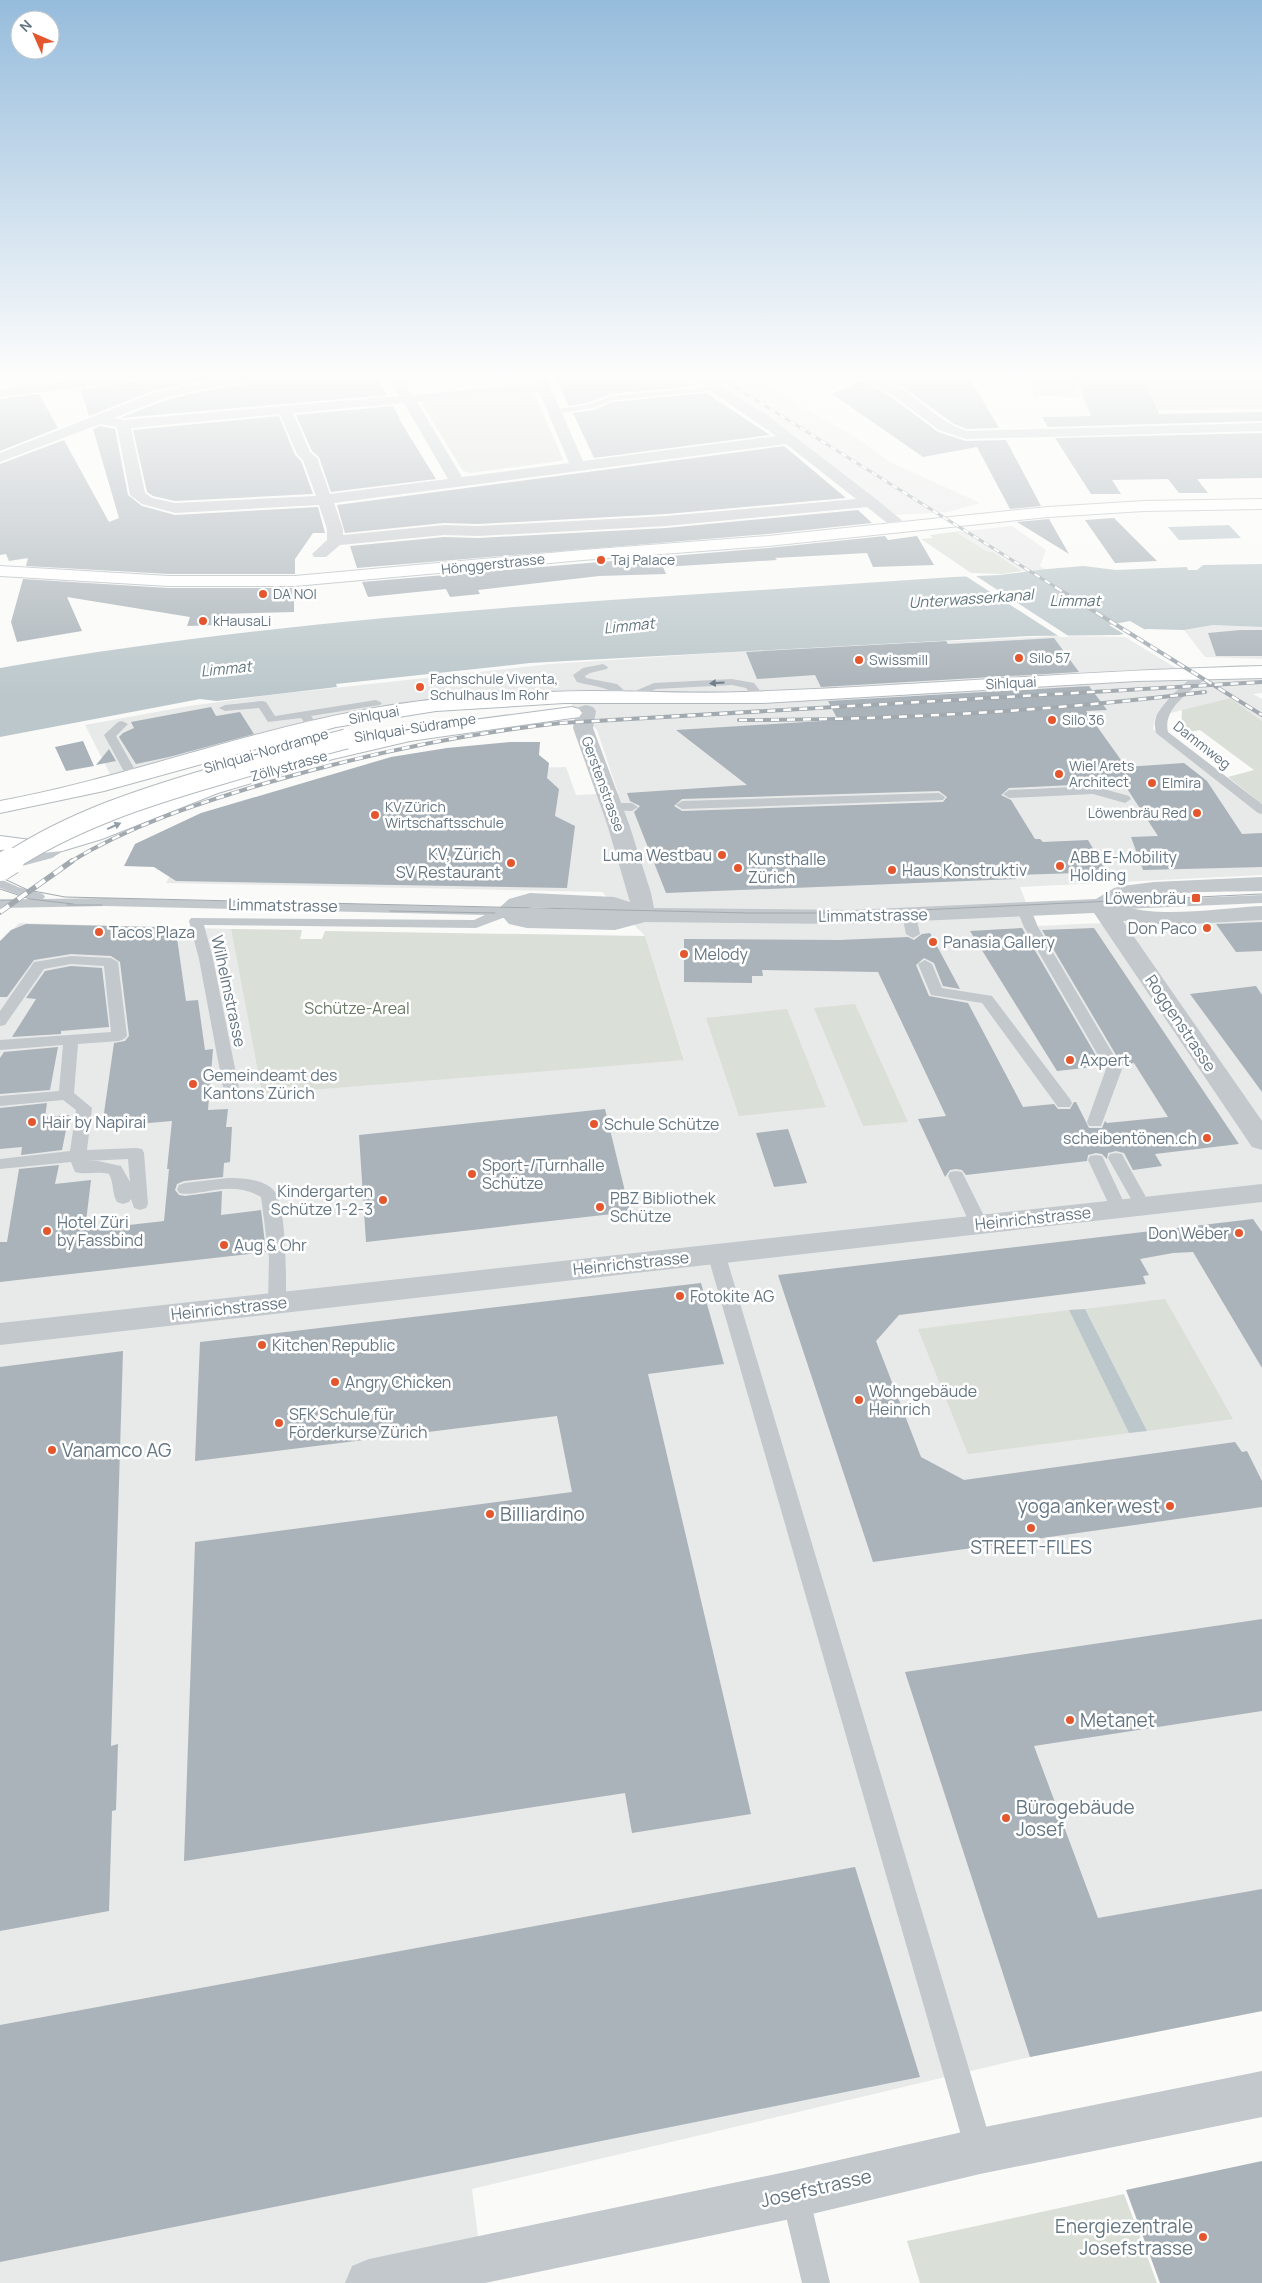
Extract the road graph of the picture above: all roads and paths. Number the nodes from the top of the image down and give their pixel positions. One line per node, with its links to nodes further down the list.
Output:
1 (134, 484): 5 (street)
2 (319, 484): 5 (street)
3 (452, 484): 5 (street)
4 (847, 484): 6 (street)
5 (323, 496): 9 (street)
6 (871, 502): 8 (street); 9 (street)
7 (1262, 504): 8 (street, Hönggerstrasse)
8 (902, 527): 12 (street, Hönggerstrasse)
9 (335, 541): 10 (street)
10 (320, 554)
11 (0, 571): 12 (street, Hönggerstrasse)
12 (83, 576): 13 (street, Hönggerstrasse)
13 (0, 587)
14 (603, 667): 19 (lane)
15 (1262, 672): 16 (street, Sihlquai)
16 (1205, 674): 18 (street, Sihlquai); 33 (lane, Dammweg)
17 (447, 696): 20 (lane)
18 (759, 697): 19 (street, Sihlquai, one-way to 19); 23 (street, Sihlquai)
19 (626, 699): 20 (street, Sihlquai); 26 (street, Sihlquai-Nordrampe)
20 (519, 700): 24 (street, Sihlquai)
21 (376, 703): 24 (lane)
22 (225, 708): 24 (lane)
23 (586, 710): 26 (street, Sihlquai-Südrampe); 35 (street, Zöllystrasse, one-way to 23); 48 (street, Gerstenstrasse)
24 (309, 721): 27 (street, Sihlquai)
25 (122, 724): 27 (lane)
26 (353, 733): 34 (street, Sihlquai-Nordrampe); 37 (street, Sihlquai-Südrampe, bridge)
27 (133, 777): 32 (street, Sihlquai)
28 (1009, 794): 30 (lane)
29 (939, 797): 31 (lane)
30 (1125, 799)
31 (682, 805)
32 (0, 807)
33 (1262, 810)
34 (0, 819)
35 (68, 842): 36 (street, Zöllystrasse); 37 (lane)
36 (0, 843)
37 (0, 868)
38 (0, 883): 41 (lane, Limmatstrasse)
39 (1262, 884): 43 (street, Limmatstrasse)
40 (1262, 899): 43 (lane, Limmatstrasse)
41 (57, 901): 42 (lane); 44 (lane, Limmatstrasse)
42 (7, 904): 47 (lane)
43 (1101, 906): 45 (street, Limmatstrasse); 46 (street, Limmatstrasse); 58 (street, Roggenstrasse)
44 (509, 910): 48 (street, Limmatstrasse); 54 (lane, Wilhelmstrasse)
45 (1024, 910): 48 (street, Limmatstrasse); 57 (lane)
46 (1262, 913)
47 (0, 914)
48 (644, 915)
49 (925, 964): 56 (lane)
50 (0, 1022): 51 (lane)
51 (71, 1040): 52 (lane); 53 (lane)
52 (0, 1045)
53 (66, 1095): 55 (lane); 59 (lane)
54 (234, 1098)
55 (0, 1101)
56 (1064, 1103)
57 (1095, 1122)
58 (1262, 1141)
59 (78, 1156): 62 (lane); 66 (lane); 67 (lane)
60 (1116, 1158): 68 (lane)
61 (1096, 1160): 68 (lane)
62 (0, 1164)
63 (956, 1176): 69 (lane)
64 (185, 1189): 71 (lane)
65 (1262, 1193): 68 (street, Heinrichstrasse)
66 (123, 1198)
67 (140, 1204)
68 (1131, 1207): 69 (street, Heinrichstrasse)
69 (979, 1224): 70 (street, Heinrichstrasse)
70 (716, 1254): 71 (street, Heinrichstrasse); 74 (lane)
71 (277, 1303): 72 (street, Heinrichstrasse)
72 (0, 1334)
73 (1262, 2094): 74 (street, Josefstrasse)
74 (980, 2151): 75 (street, Josefstrasse)
75 (795, 2194): 76 (street, Josefstrasse); 78 (lane)
76 (462, 2273): 77 (street, Josefstrasse)
77 (369, 2283)
78 (816, 2283)

